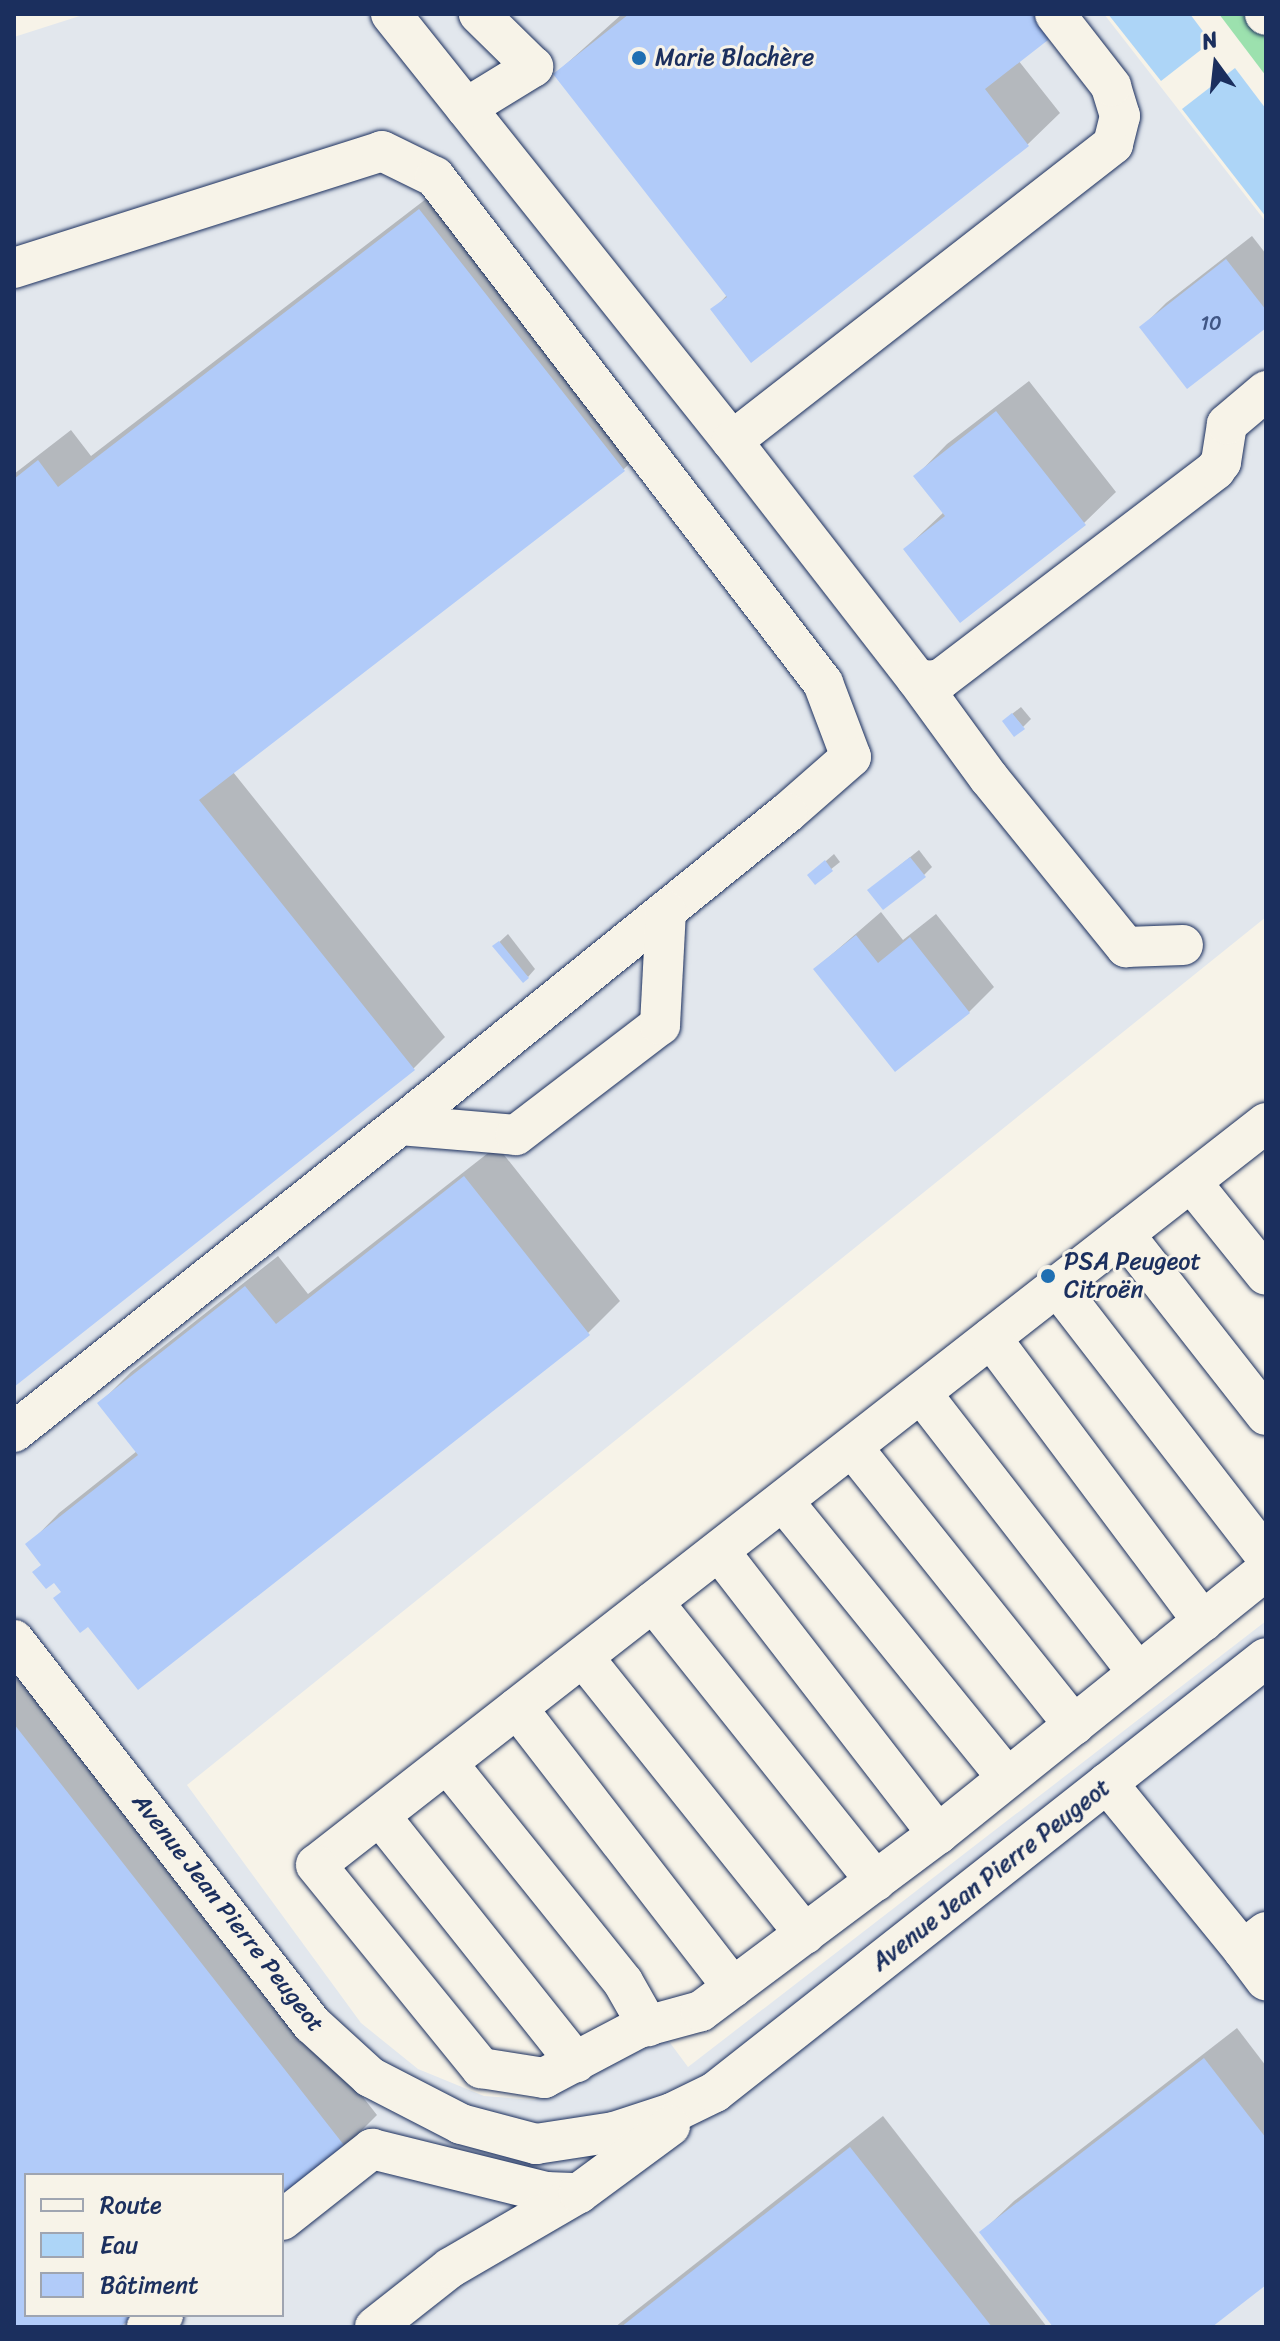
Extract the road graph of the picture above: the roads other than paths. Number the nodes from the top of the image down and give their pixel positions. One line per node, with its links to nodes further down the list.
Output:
1 (391, 14): 6 (street)
2 (479, 14): 5 (street)
3 (517, 14): 5 (street)
4 (1055, 14): 9 (street)
5 (533, 67): 6 (street)
6 (466, 108): 9 (street)
7 (14, 268): 11 (street)
8 (1266, 391): 10 (street)
9 (732, 441): 10 (street)
10 (916, 678): 12 (street)
11 (666, 911): 13 (street); 13 (street)
12 (1183, 945)
13 (400, 1125): 22 (street)
14 (1264, 1130): 15 (street)
15 (1191, 1182): 16 (street); 17 (street)
16 (1124, 1234): 18 (street); 21 (street)
17 (1266, 1275)
18 (1057, 1286): 19 (street); 26 (street)
19 (991, 1338): 20 (street); 29 (street)
20 (921, 1393): 23 (street); 33 (street)
21 (1266, 1415)
22 (14, 1432)
23 (852, 1447): 24 (street); 35 (street)
24 (783, 1501): 25 (street); 37 (street)
25 (719, 1551): 28 (street); 40 (street)
26 (1266, 1556)
27 (1266, 1570): 29 (street)
28 (653, 1602): 31 (street); 41 (street)
29 (1203, 1621): 33 (street)
30 (14, 1640): 47 (street, Avenue Jean Pierre Peugeot)
31 (583, 1657): 34 (street); 42 (street)
32 (1266, 1658): 38 (street, Avenue Jean Pierre Peugeot)
33 (1138, 1673): 35 (street)
34 (517, 1708): 36 (street); 44 (street)
35 (1074, 1725): 37 (street)
36 (447, 1763): 39 (street); 45 (street)
37 (1007, 1778): 40 (street)
38 (1107, 1783): 43 (street); 47 (street, Avenue Jean Pierre Peugeot)
39 (380, 1816): 46 (street); 46 (street)
40 (938, 1834): 41 (street)
41 (876, 1881): 42 (street)
42 (805, 1934): 44 (street)
43 (1258, 1954)
44 (733, 1987): 45 (street)
45 (648, 2026): 46 (street)
46 (576, 2062)
47 (715, 2092): 48 (street, Avenue Jean Pierre Peugeot)
48 (579, 2193): 49 (street); 50 (street, Avenue Jean Pierre Peugeot)
49 (284, 2218)
50 (375, 2327)

